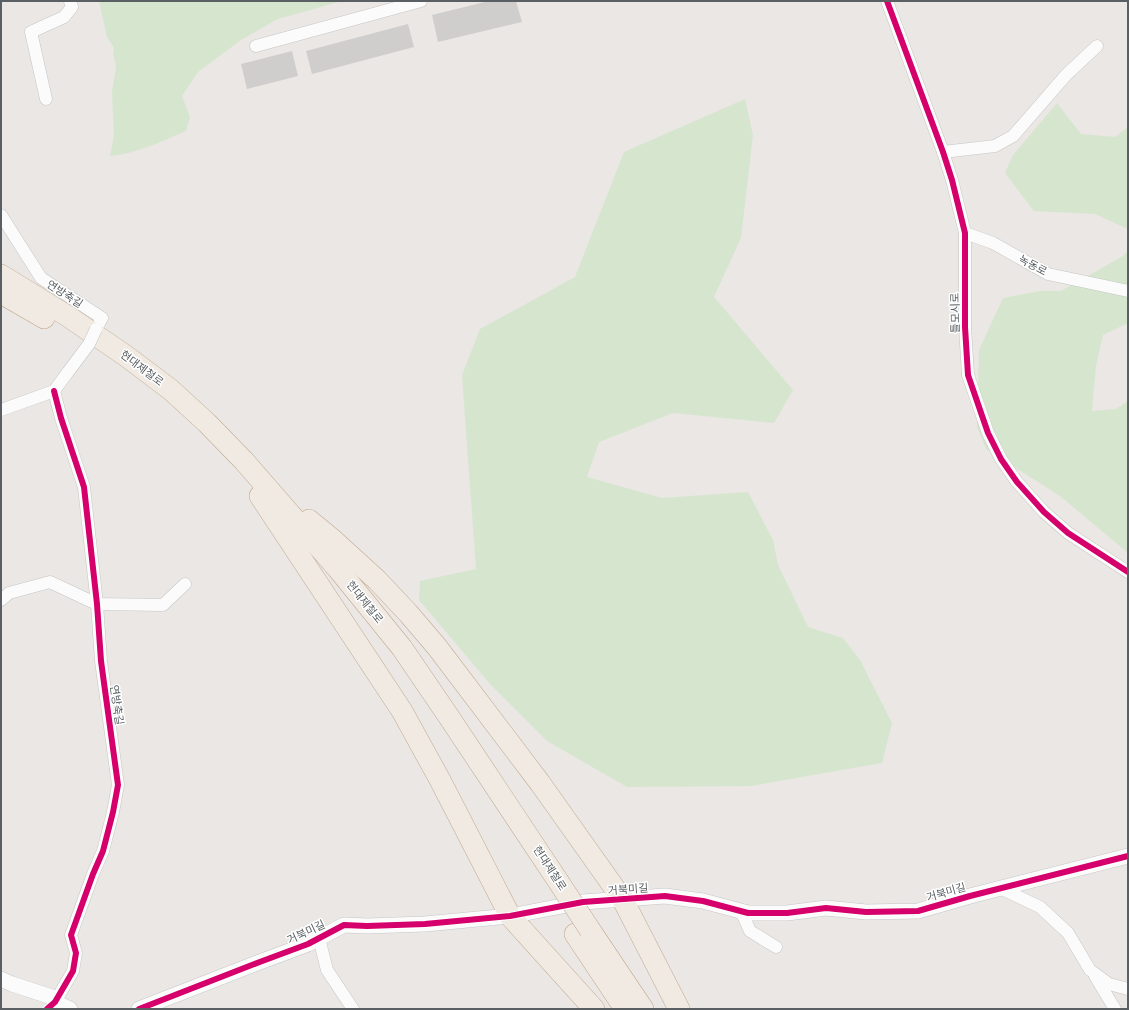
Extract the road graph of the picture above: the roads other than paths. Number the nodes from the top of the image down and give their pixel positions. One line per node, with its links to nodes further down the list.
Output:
1 (70, 1): 6 (street)
2 (421, 1): 4 (street)
3 (887, 1): 7 (street, 틀모시로)
4 (256, 46)
5 (1098, 46): 7 (street)
6 (46, 99)
7 (943, 152): 9 (street, 틀모시로)
8 (1, 215): 13 (street, 연방축길, bridge)
9 (965, 233): 11 (street, 녹동로); 16 (street, 틀모시로)
10 (1, 275): 15 (highway, 현대제철로)
11 (1128, 291)
12 (1, 294): 15 (highway, 현대제철로)
13 (54, 392): 14 (street); 19 (street, 연방축길)
14 (1, 410)
15 (260, 487): 22 (highway); 24 (highway); 25 (highway, 현대제철로, bridge)
16 (1128, 572)
17 (185, 584): 19 (street)
18 (1, 600): 19 (street)
19 (97, 604): 31 (street, 연방축길)
20 (1128, 856): 21 (street, 거북미길)
21 (1000, 888): 23 (street, 거북미길); 28 (street)
22 (623, 900): 23 (street, 거북미길); 24 (street, 거북미길); 38 (highway)
23 (741, 911): 27 (street)
24 (510, 916): 26 (street, 거북미길); 35 (highway)
25 (583, 932): 36 (highway, 현대제철로); 37 (highway, 현대제철로)
26 (319, 938): 33 (street, 거북미길); 34 (street)
27 (776, 947)
28 (1090, 970): 30 (street); 39 (street)
29 (1, 979): 31 (street)
30 (1128, 989)
31 (51, 1006): 32 (street)
32 (70, 1009)
33 (139, 1009)
34 (353, 1009)
35 (594, 1009)
36 (625, 1009)
37 (643, 1009)
38 (679, 1009)
39 (1115, 1009)

